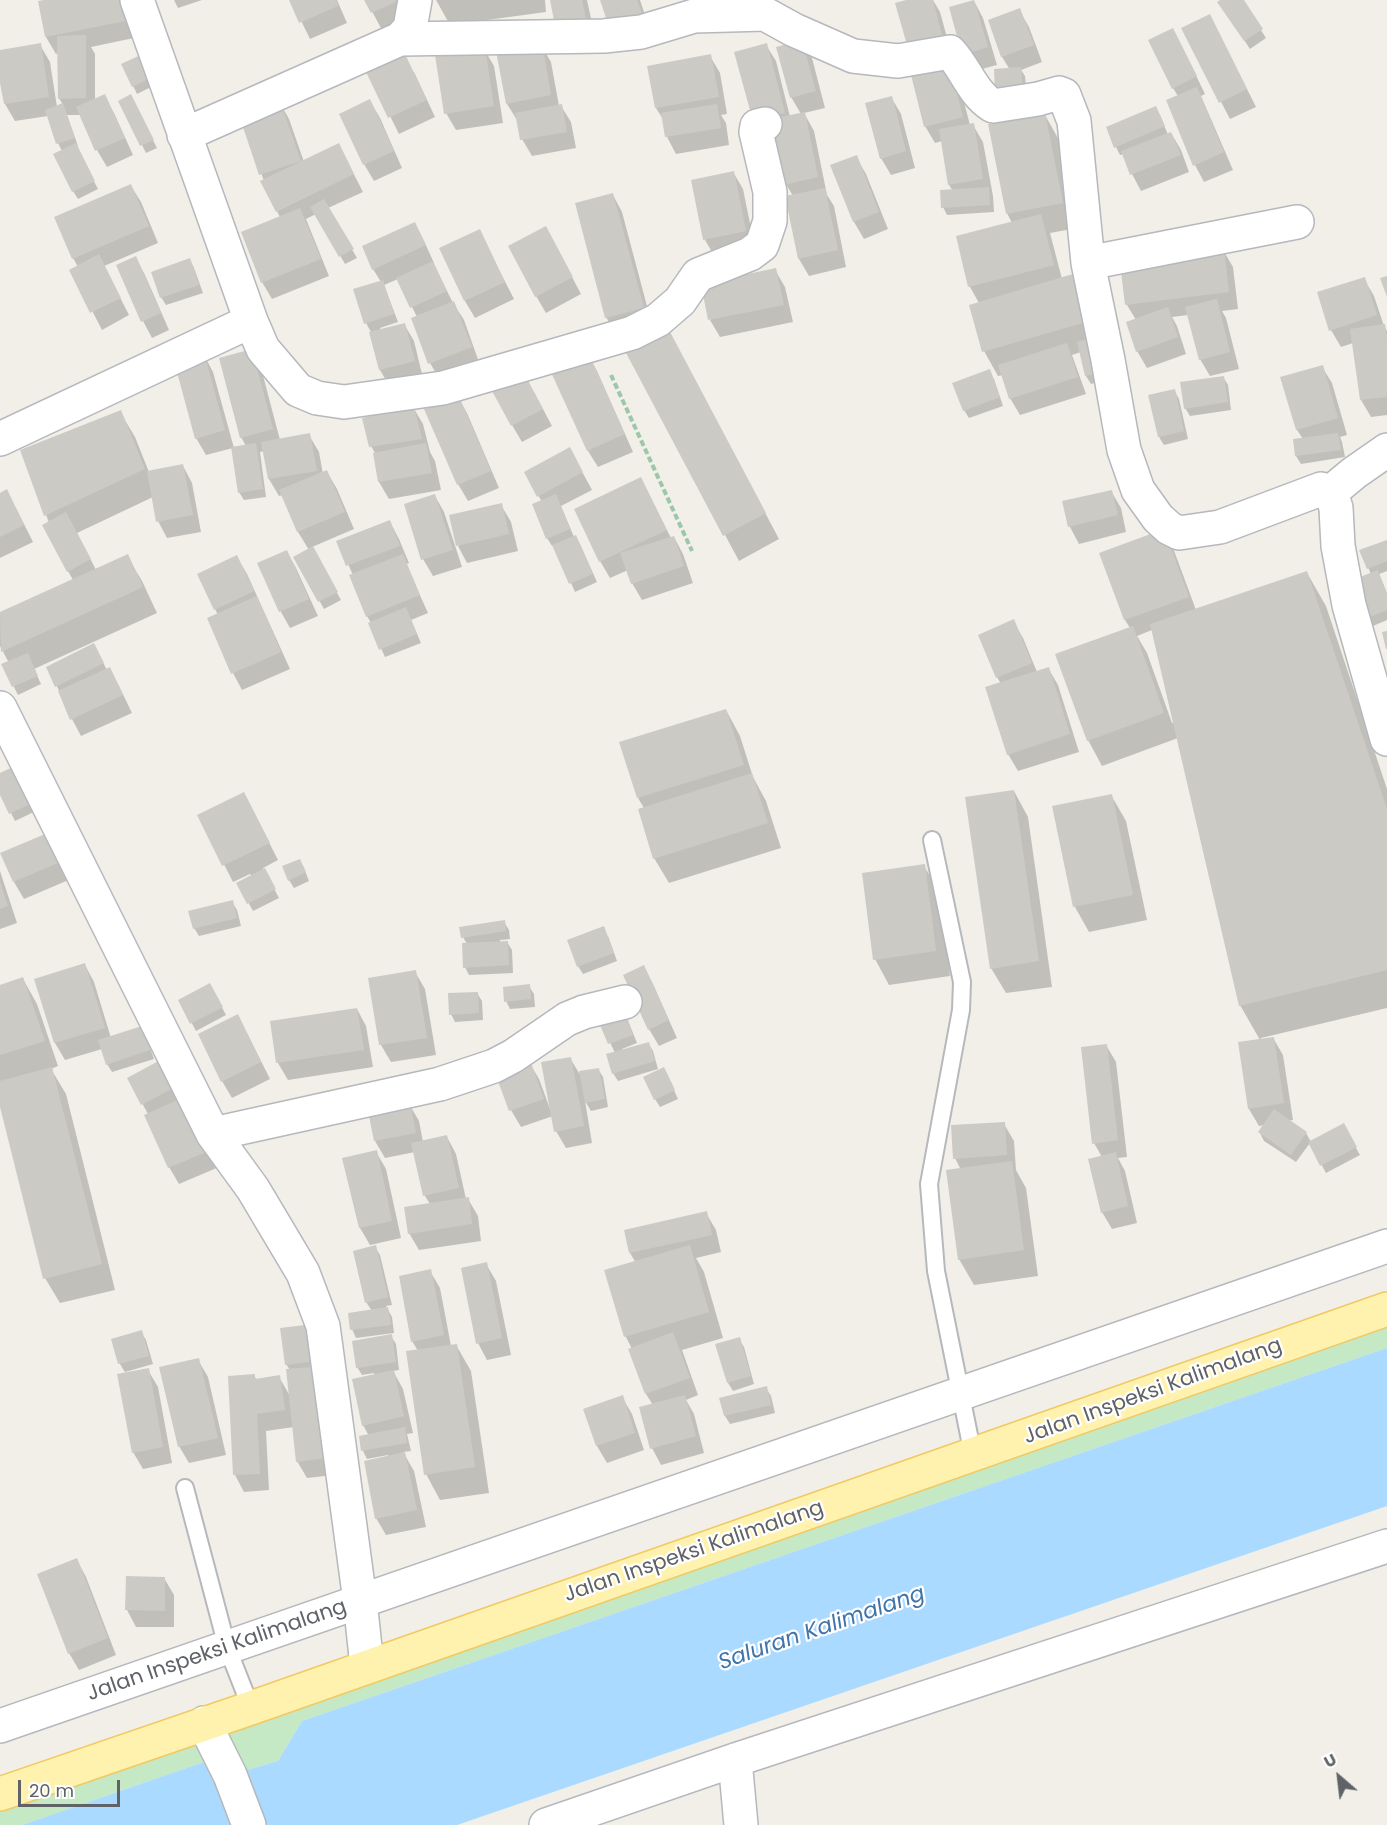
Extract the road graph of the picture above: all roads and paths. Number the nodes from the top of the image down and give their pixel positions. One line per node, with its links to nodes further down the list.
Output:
1 (137, 0): 6 (street)
2 (415, 0): 4 (street)
3 (691, 8): 4 (street); 8 (street)
4 (400, 39): 6 (street)
5 (765, 124): 10 (street)
6 (184, 135): 9 (street)
7 (1297, 222): 8 (street)
8 (1088, 263): 13 (street)
9 (251, 321): 10 (street); 11 (street)
10 (597, 344): 14 (path)
11 (0, 439)
12 (1387, 450): 13 (street)
13 (1331, 492): 16 (street)
14 (692, 551)
15 (0, 708): 19 (street)
16 (1387, 739)
17 (932, 840): 22 (lane)
18 (625, 1002): 19 (street)
19 (213, 1134): 26 (street)
20 (1387, 1246): 22 (street, Jalan Inspeksi Kalimalang)
21 (1387, 1309): 23 (main road, Jalan Inspeksi Kalimalang)
22 (960, 1394): 23 (lane); 26 (street, Jalan Inspeksi Kalimalang)
23 (973, 1455): 28 (main road, Jalan Inspeksi Kalimalang)
24 (185, 1488): 27 (lane)
25 (1387, 1546): 32 (street)
26 (360, 1601): 27 (street, Jalan Inspeksi Kalimalang); 28 (street)
27 (227, 1647): 29 (lane); 31 (street, Jalan Inspeksi Kalimalang)
28 (367, 1666): 29 (main road, Jalan Inspeksi Kalimalang)
29 (251, 1708): 30 (main road, Jalan Inspeksi Kalimalang)
30 (204, 1723): 33 (main road, Jalan Inspeksi Kalimalang); 34 (street)
31 (0, 1726)
32 (735, 1760): 35 (street); 36 (street)
33 (1, 1788)
34 (249, 1825)
35 (546, 1825)
36 (741, 1825)

